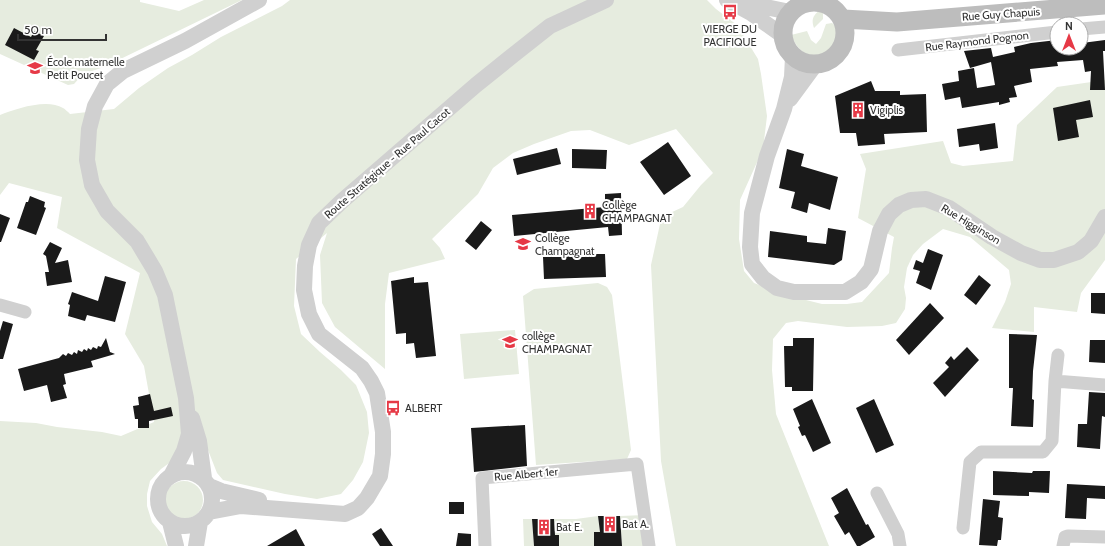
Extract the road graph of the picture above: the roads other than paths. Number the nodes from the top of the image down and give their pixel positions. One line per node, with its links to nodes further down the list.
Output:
1 (259, 0): 27 (street)
2 (606, 0): 31 (street, Route Stratégique - Rue Paul Cacot)
3 (726, 0): 15 (street)
4 (734, 0): 8 (street)
5 (808, 1): 7 (main road); 8 (main road)
6 (1105, 5): 9 (main road, Rue Guy Chapuis)
7 (834, 8): 11 (main road, Rue Guy Chapuis); 16 (main road)
8 (790, 12): 15 (main road)
9 (1066, 16)
10 (1049, 17): 11 (main road, Rue Guy Chapuis)
11 (897, 22): 16 (main road, Rue Guy Chapuis)
12 (1105, 27): 13 (street)
13 (1089, 28)
14 (1049, 33): 17 (street, Rue Raymond Pognon)
15 (782, 35): 18 (main road)
16 (844, 42): 19 (main road)
17 (898, 50)
18 (793, 57): 19 (main road); 20 (street, Rue Higginson)
19 (815, 65): 20 (street, Rue Higginson)
20 (784, 109): 21 (street, Rue Higginson)
21 (1105, 216)
22 (0, 305): 23 (street)
23 (25, 312)
24 (1058, 356): 25 (street)
25 (1055, 381): 26 (street); 34 (street)
26 (1105, 385)
27 (186, 398): 28 (street); 29 (street)
28 (172, 474): 29 (street); 33 (street)
29 (206, 482): 31 (street, Route Stratégique - Rue Paul Cacot); 32 (street)
30 (877, 493): 40 (street)
31 (308, 511): 32 (street, Route Stratégique - Rue Paul Cacot)
32 (204, 517): 33 (street); 37 (street)
33 (170, 522): 36 (street)
34 (963, 528)
35 (1105, 537): 41 (street)
36 (176, 546)
37 (196, 546)
38 (485, 546): 39 (street, Rue Albert 1er)
39 (649, 546)
40 (900, 546)
41 (1063, 546)

